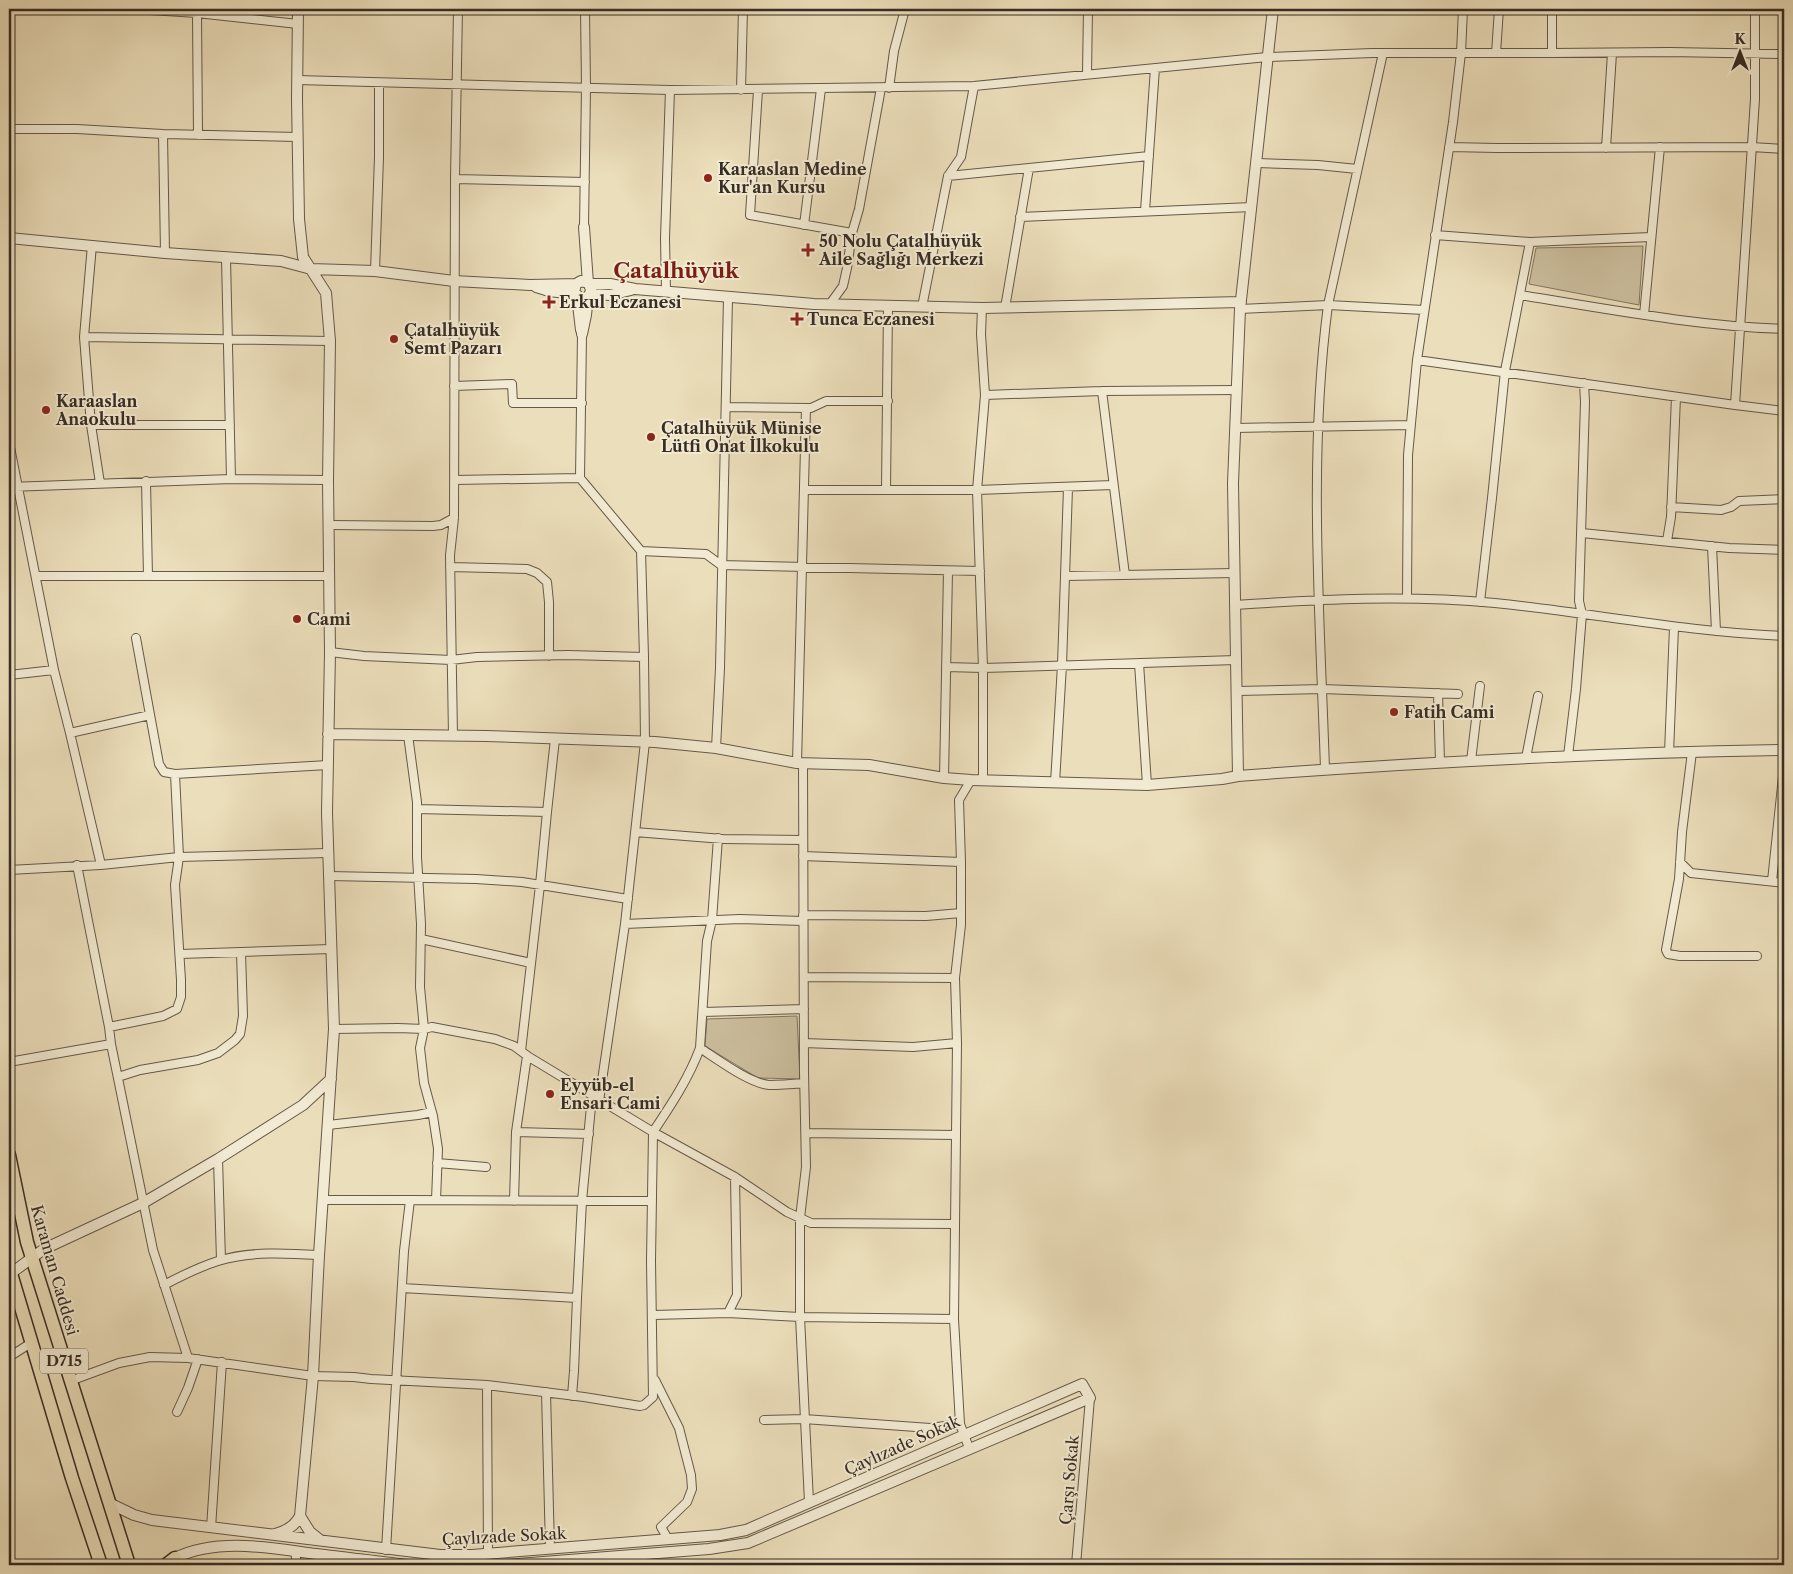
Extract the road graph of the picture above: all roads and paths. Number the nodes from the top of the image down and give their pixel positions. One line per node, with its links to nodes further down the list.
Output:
1 (134, 9): 2 (street)
2 (158, 9): 14 (street)
3 (298, 9): 15 (street)
4 (458, 9): 28 (street)
5 (585, 9): 30 (street)
6 (742, 9): 34 (street)
7 (905, 9): 31 (street)
8 (1088, 9): 25 (street)
9 (1273, 9): 23 (street)
10 (1463, 9): 17 (street)
11 (1499, 9): 18 (street)
12 (1552, 9): 19 (street)
13 (1755, 9): 21 (street)
14 (198, 13): 15 (street); 38 (street)
15 (298, 24): 26 (street)
16 (1383, 53): 17 (street); 23 (street); 48 (street)
17 (1461, 53): 18 (street); 40 (street)
18 (1496, 53): 19 (street)
19 (1552, 53): 20 (street)
20 (1612, 53): 21 (street); 43 (street)
21 (1754, 53): 22 (street); 42 (street)
22 (1784, 54)
23 (1267, 57): 24 (street); 46 (street)
24 (1155, 68): 25 (street); 45 (street)
25 (1087, 74): 29 (street)
26 (297, 80): 27 (street); 39 (street)
27 (379, 83): 28 (street); 66 (street)
28 (457, 85): 30 (street); 50 (street)
29 (974, 86): 31 (street); 49 (street)
30 (586, 87): 33 (street); 51 (street)
31 (885, 88): 32 (street); 57 (street)
32 (822, 89): 35 (street); 55 (street)
33 (670, 90): 34 (street); 69 (street)
34 (740, 90): 35 (street)
35 (758, 90): 55 (street)
36 (9, 130): 37 (street)
37 (163, 134): 38 (street); 63 (street)
38 (198, 135): 39 (street)
39 (298, 137): 65 (street)
40 (1449, 147): 43 (street); 58 (street)
41 (1660, 147): 42 (street); 43 (street); 59 (street)
42 (1752, 147): 44 (street); 81 (street)
43 (1606, 148)
44 (1784, 148)
45 (1149, 156): 47 (street); 53 (street)
46 (1257, 163): 48 (street); 52 (street)
47 (1029, 168): 49 (street); 54 (street)
48 (1357, 169): 73 (street)
49 (948, 176): 76 (street)
50 (455, 179): 51 (street); 67 (street)
51 (585, 182): 56 (street)
52 (1252, 207): 53 (street); 75 (street)
53 (1145, 211): 54 (street)
54 (1020, 217): 78 (street)
55 (804, 225): 57 (street)
56 (584, 227): 68 (street)
57 (852, 233): 72 (street)
58 (1435, 235): 61 (street); 79 (street)
59 (1651, 237): 61 (street); 80 (street)
60 (9, 238): 62 (street)
61 (1530, 242): 70 (street)
62 (92, 245): 63 (street); 84 (street)
63 (165, 253): 64 (street)
64 (226, 258): 65 (street); 85 (street)
65 (311, 269): 66 (street); 86 (street)
66 (375, 271): 67 (street)
67 (454, 281): 68 (street); 90 (street)
68 (583, 289): 69 (street); 83 (street)
69 (666, 291): 71 (street)
70 (1520, 295): 80 (street); 88 (street)
71 (728, 298): 72 (street); 98 (street)
72 (830, 304): 74 (street)
73 (1328, 304): 75 (street); 79 (street); 105 (street)
74 (888, 306): 76 (street); 95 (street)
75 (1241, 306): 78 (street); 91 (street)
76 (922, 307): 77 (street)
77 (982, 308): 78 (street); 93 (street)
78 (1005, 308)
79 (1424, 310): 87 (street)
80 (1644, 315): 81 (street)
81 (1741, 328): 82 (street); 97 (street)
82 (1784, 329)
83 (582, 334): 96 (street)
84 (84, 336): 85 (street); 101 (street)
85 (229, 339): 86 (street); 102 (street)
86 (330, 341): 109 (street)
87 (1417, 360): 88 (street); 103 (street)
88 (1505, 371): 89 (street); 142 (street)
89 (1584, 383): 94 (street); 124 (street)
90 (454, 386): 96 (street); 110 (street)
91 (1237, 390): 92 (street); 104 (street)
92 (1102, 391): 93 (street); 113 (street)
93 (986, 395): 119 (street)
94 (1676, 397): 97 (street); 121 (street)
95 (888, 401): 99 (street); 118 (street)
96 (582, 402): 107 (street)
97 (1735, 405): 100 (street)
98 (726, 407): 99 (street); 129 (street)
99 (806, 408): 117 (street)
100 (1784, 410)
101 (91, 425): 102 (street); 112 (street)
102 (230, 426): 108 (street)
103 (1411, 426): 105 (street); 140 (street)
104 (1235, 428): 105 (street); 134 (street)
105 (1319, 428): 141 (street)
106 (9, 442): 114 (street)
107 (580, 478): 110 (street); 128 (street)
108 (231, 479): 109 (street); 111 (street)
109 (328, 480): 123 (street)
110 (454, 480): 122 (street)
111 (146, 482): 112 (street); 137 (street)
112 (100, 483): 114 (street)
113 (1113, 485): 116 (street); 135 (street)
114 (19, 486): 115 (street); 136 (street)
115 (9, 487)
116 (1068, 488): 119 (street); 139 (street)
117 (804, 490): 118 (street); 131 (street)
118 (886, 490): 119 (street)
119 (977, 490): 133 (street)
120 (1784, 499): 121 (street)
121 (1671, 507): 125 (street)
122 (454, 518): 123 (street); 130 (street)
123 (329, 526): 138 (street)
124 (1582, 533): 125 (street); 144 (street)
125 (1667, 542): 126 (street)
126 (1712, 546): 127 (street); 146 (street)
127 (1784, 550)
128 (641, 551): 129 (street); 151 (street)
129 (721, 565): 131 (street); 173 (street)
130 (450, 567): 150 (street); 152 (street)
131 (801, 567): 132 (street); 181 (street)
132 (948, 571): 133 (street); 156 (street)
133 (980, 571): 157 (street)
134 (1234, 572): 135 (street); 143 (street)
135 (1125, 575): 139 (street)
136 (36, 576): 137 (street); 158 (street)
137 (148, 576): 138 (street)
138 (329, 576): 149 (street)
139 (1065, 576): 155 (street)
140 (1407, 598): 141 (street); 142 (street)
141 (1319, 600): 143 (street); 161 (street)
142 (1480, 602): 144 (street)
143 (1235, 605): 153 (street)
144 (1582, 614): 145 (street); 177 (street)
145 (1674, 627): 146 (street); 176 (street)
146 (1716, 631): 147 (street)
147 (1784, 636)
148 (136, 638): 166 (street)
149 (330, 652): 152 (street); 168 (street)
150 (549, 656): 151 (street); 152 (street)
151 (644, 657): 172 (street)
152 (451, 660): 170 (street)
153 (1236, 660): 154 (street); 162 (street)
154 (1139, 663): 155 (street); 191 (street)
155 (1062, 665): 157 (street); 190 (street)
156 (946, 667): 157 (street); 187 (street)
157 (983, 668): 189 (street)
158 (54, 670): 159 (street); 167 (street)
159 (9, 675)
160 (1480, 686): 179 (street)
161 (1322, 688): 162 (street); 163 (street); 184 (street)
162 (1237, 691): 186 (street)
163 (1438, 693): 164 (street); 180 (street)
164 (1458, 694)
165 (1538, 696): 178 (street)
166 (150, 715): 167 (street); 185 (street)
167 (70, 733): 202 (street)
168 (328, 734): 169 (street); 182 (street)
169 (408, 735): 170 (street); 192 (street)
170 (453, 736): 171 (street)
171 (555, 739): 172 (street); 193 (street)
172 (645, 742): 173 (street); 194 (street)
173 (716, 748): 181 (street)
174 (1784, 750): 175 (street)
175 (1692, 752): 176 (street); 201 (street)
176 (1669, 753): 177 (street)
177 (1568, 756): 178 (street)
178 (1526, 758): 179 (street)
179 (1471, 761): 180 (street)
180 (1440, 762): 184 (street)
181 (800, 763): 187 (street); 196 (street)
182 (328, 766): 185 (street); 197 (street)
183 (1784, 767): 207 (street)
184 (1325, 769): 186 (street)
185 (175, 774): 199 (street)
186 (1238, 776): 191 (street)
187 (944, 778): 188 (street)
188 (971, 780): 189 (street); 200 (street)
189 (982, 781): 190 (street)
190 (1055, 783): 191 (street)
191 (1147, 785)
192 (417, 809): 193 (street); 206 (street)
193 (547, 812): 209 (street)
194 (635, 832): 195 (street); 210 (street)
195 (718, 838): 196 (street); 213 (street)
196 (803, 840): 198 (street)
197 (328, 853): 199 (street); 205 (street)
198 (803, 856): 200 (street); 212 (street)
199 (179, 857): 202 (street); 218 (street)
200 (961, 862): 211 (street)
201 (1680, 862): 207 (street); 219 (street)
202 (101, 865): 203 (street)
203 (78, 866): 204 (street); 225 (street)
204 (9, 870)
205 (329, 876): 206 (street); 216 (street)
206 (418, 878): 209 (street); 215 (street)
207 (1772, 882): 208 (street)
208 (1784, 883)
209 (540, 885): 210 (street); 220 (street)
210 (628, 899): 214 (street)
211 (961, 913): 212 (street); 222 (street)
212 (803, 918): 213 (street); 221 (street)
213 (712, 920): 214 (street); 224 (street)
214 (625, 924): 238 (street)
215 (421, 939): 220 (street); 227 (street)
216 (330, 949): 217 (street); 226 (street)
217 (241, 952): 218 (street); 234 (street)
218 (180, 954): 225 (street)
219 (1757, 956)
220 (531, 963): 232 (street)
221 (804, 977): 222 (street); 223 (street)
222 (955, 978): 229 (street)
223 (804, 1009): 224 (street); 228 (street)
224 (703, 1012): 231 (street)
225 (109, 1027): 230 (street)
226 (334, 1029): 227 (street); 235 (street)
227 (424, 1029): 232 (street); 239 (street)
228 (804, 1043): 229 (street); 236 (street)
229 (957, 1043): 245 (street)
230 (111, 1044): 233 (street); 234 (street)
231 (700, 1048): 236 (street); 242 (street)
232 (524, 1053): 237 (street); 241 (street)
233 (9, 1062)
234 (118, 1077): 257 (street)
235 (331, 1079): 240 (street); 247 (street)
236 (804, 1083): 243 (street)
237 (592, 1096): 238 (street); 244 (street)
238 (599, 1101): 242 (street)
239 (432, 1112): 240 (street); 248 (street)
240 (328, 1125): 251 (street)
241 (516, 1132): 244 (street); 254 (street)
242 (653, 1132): 250 (street); 256 (street)
243 (806, 1133): 245 (street); 258 (street)
244 (589, 1134): 255 (street)
245 (956, 1135): 259 (street)
246 (9, 1155): 261 (highway, Karaman Caddesi / D715)
247 (218, 1159): 257 (street); 262 (street)
248 (437, 1163): 249 (street); 253 (street)
249 (486, 1167)
250 (735, 1177): 258 (street); 267 (street)
251 (322, 1200): 252 (street); 260 (street)
252 (410, 1200): 253 (street); 265 (street)
253 (436, 1200): 254 (street)
254 (514, 1200): 255 (street)
255 (582, 1201): 256 (street); 266 (street)
256 (652, 1201): 268 (street)
257 (142, 1203): 261 (street); 264 (street)
258 (800, 1218): 259 (street); 269 (street)
259 (955, 1224): 270 (street)
260 (319, 1255): 262 (street); 276 (street)
261 (31, 1257): 263 (street); 279 (highway, Karaman Caddesi / D715)
262 (221, 1260): 264 (street)
263 (10, 1270): 271 (highway, D715)
264 (164, 1285): 273 (street)
265 (402, 1288): 266 (street); 278 (street)
266 (577, 1298): 282 (street)
267 (728, 1313): 268 (street); 269 (street)
268 (653, 1315): 277 (street)
269 (800, 1317): 270 (street); 285 (street)
270 (954, 1319): 287 (street)
271 (31, 1343): 272 (street); 301 (highway, D715)
272 (9, 1357)
273 (188, 1358): 274 (street); 279 (street)
274 (198, 1359): 275 (street); 284 (street)
275 (222, 1362): 276 (street); 292 (street)
276 (313, 1376): 278 (street); 291 (street)
277 (654, 1378): 282 (street); 294 (street)
278 (397, 1380): 280 (street); 297 (street)
279 (70, 1381): 290 (highway, Karaman Caddesi / D715)
280 (487, 1385): 281 (street); 299 (street)
281 (546, 1392): 282 (street); 296 (street)
282 (572, 1396)
283 (1090, 1398): 287 (street, Çaylızade Sokak); 288 (street, Çaylızade Sokak); 306 (street, Çarşı Sokak)
284 (176, 1412)
285 (804, 1419): 286 (street); 287 (street); 289 (street)
286 (764, 1420)
287 (962, 1430): 288 (street); 289 (street, Çaylızade Sokak)
288 (969, 1448): 305 (street, Çaylızade Sokak)
289 (809, 1502): 294 (street, Çaylızade Sokak)
290 (109, 1503): 292 (street, Çaylızade Sokak); 302 (highway, Karaman Caddesi / D715)
291 (300, 1516): 293 (street); 295 (street)
292 (211, 1528): 293 (street, Çaylızade Sokak)
293 (270, 1536): 295 (street, Çaylızade Sokak)
294 (668, 1539): 296 (street, Çaylızade Sokak)
295 (324, 1542): 297 (street, Çaylızade Sokak)
296 (550, 1549): 299 (street, Çaylızade Sokak)
297 (386, 1550): 299 (street, Çaylızade Sokak)
298 (295, 1551): 300 (street); 303 (street); 304 (street)
299 (488, 1554)
300 (172, 1563)
301 (101, 1565)
302 (129, 1565)
303 (297, 1565)
304 (408, 1565)
305 (504, 1565)
306 (1076, 1565)

